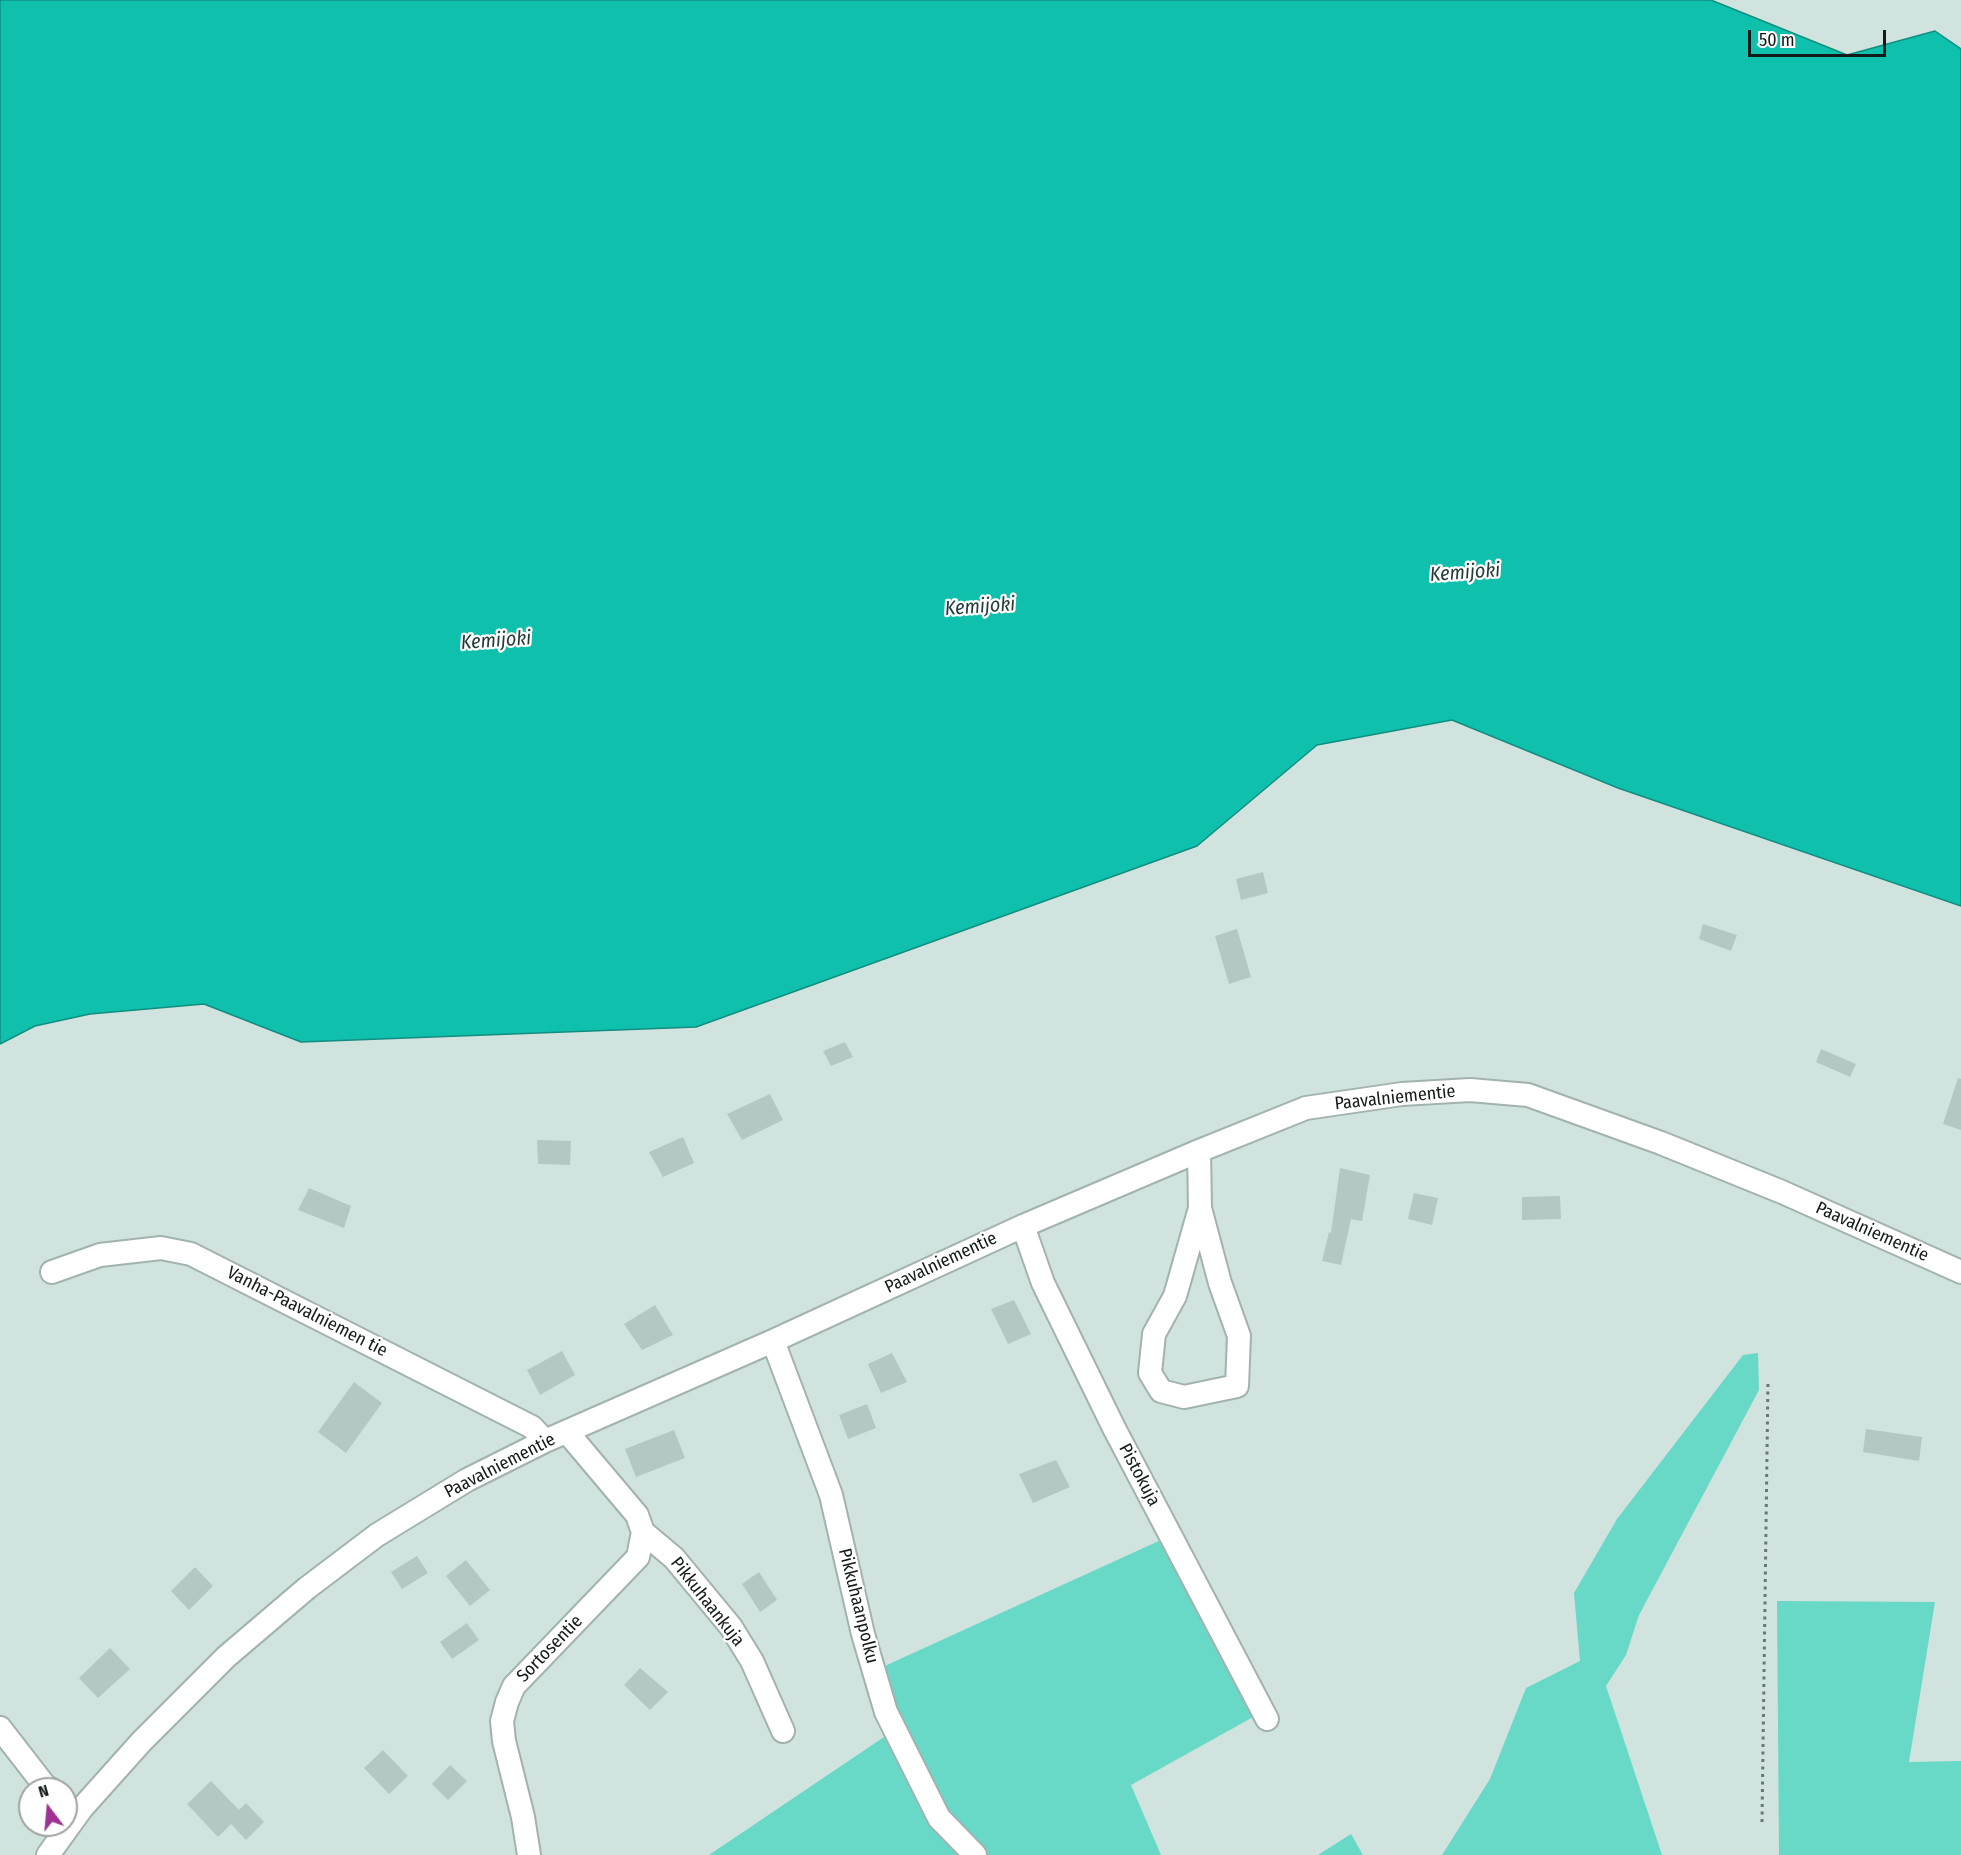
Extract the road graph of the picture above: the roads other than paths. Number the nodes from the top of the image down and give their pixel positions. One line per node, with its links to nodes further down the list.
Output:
1 (1199, 1151): 2 (street); 3 (street, Paavalniementie); 5 (street, Paavalniementie)
2 (1200, 1208): 2 (street)
3 (1023, 1226): 6 (street, Paavalniementie); 10 (street, Pistokuja)
4 (52, 1272): 8 (street, Vanha-Paavalniemen tie)
5 (1961, 1272)
6 (772, 1341): 7 (street, Paavalniementie); 18 (street, Pikkuhaanpolku)
7 (567, 1432): 8 (street, Paavalniementie); 9 (street, Pikkuhaankuja)
8 (545, 1441): 14 (street, Paavalniementie)
9 (643, 1532): 12 (street, Pikkuhaankuja); 17 (street, Sortosentie)
10 (1268, 1719)
11 (0, 1728): 13 (street)
12 (783, 1731)
13 (38, 1777)
14 (78, 1799)
15 (57, 1837): 16 (street, Paavalniementie)
16 (48, 1855)
17 (529, 1855)
18 (975, 1855)

